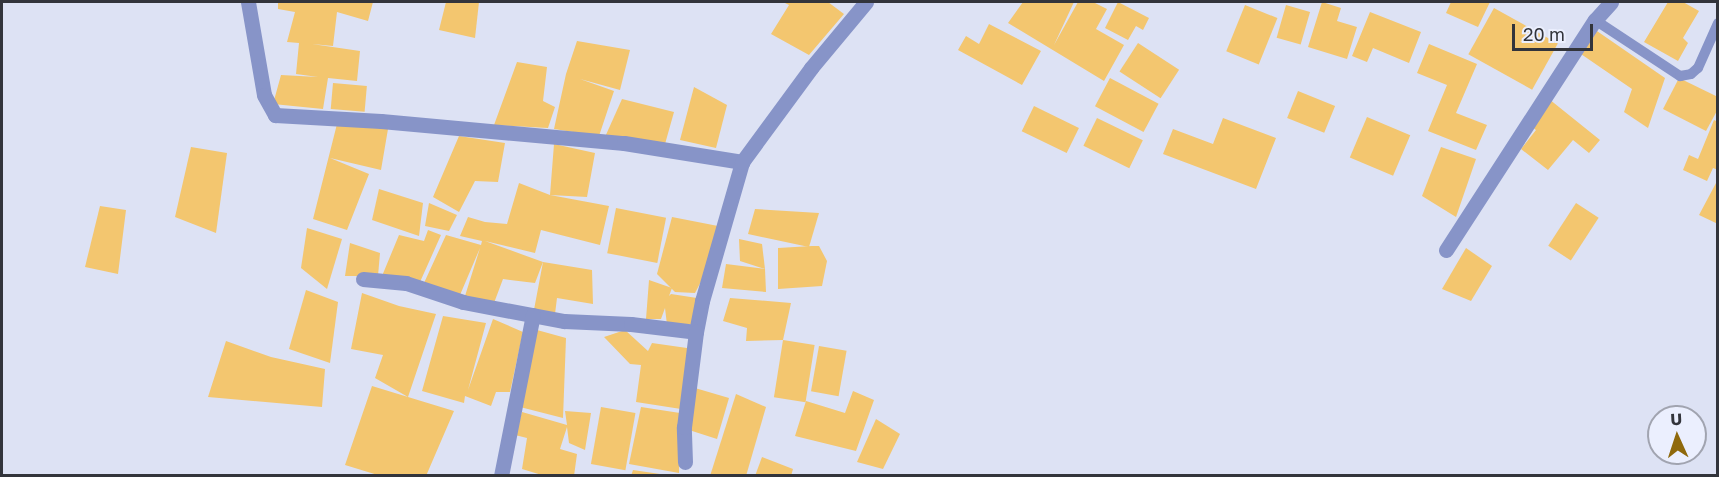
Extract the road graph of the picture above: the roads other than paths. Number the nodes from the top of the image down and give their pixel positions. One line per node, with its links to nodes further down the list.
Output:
1 (248, 2): 6 (street)
2 (866, 2): 6 (street)
3 (1611, 2): 4 (street)
4 (1595, 20): 5 (lane); 7 (street)
5 (1718, 23)
6 (742, 162): 10 (street)
7 (1446, 250)
8 (363, 279): 9 (street)
9 (533, 315): 10 (street); 12 (street)
10 (696, 332): 11 (street)
11 (685, 462)
12 (501, 476)

